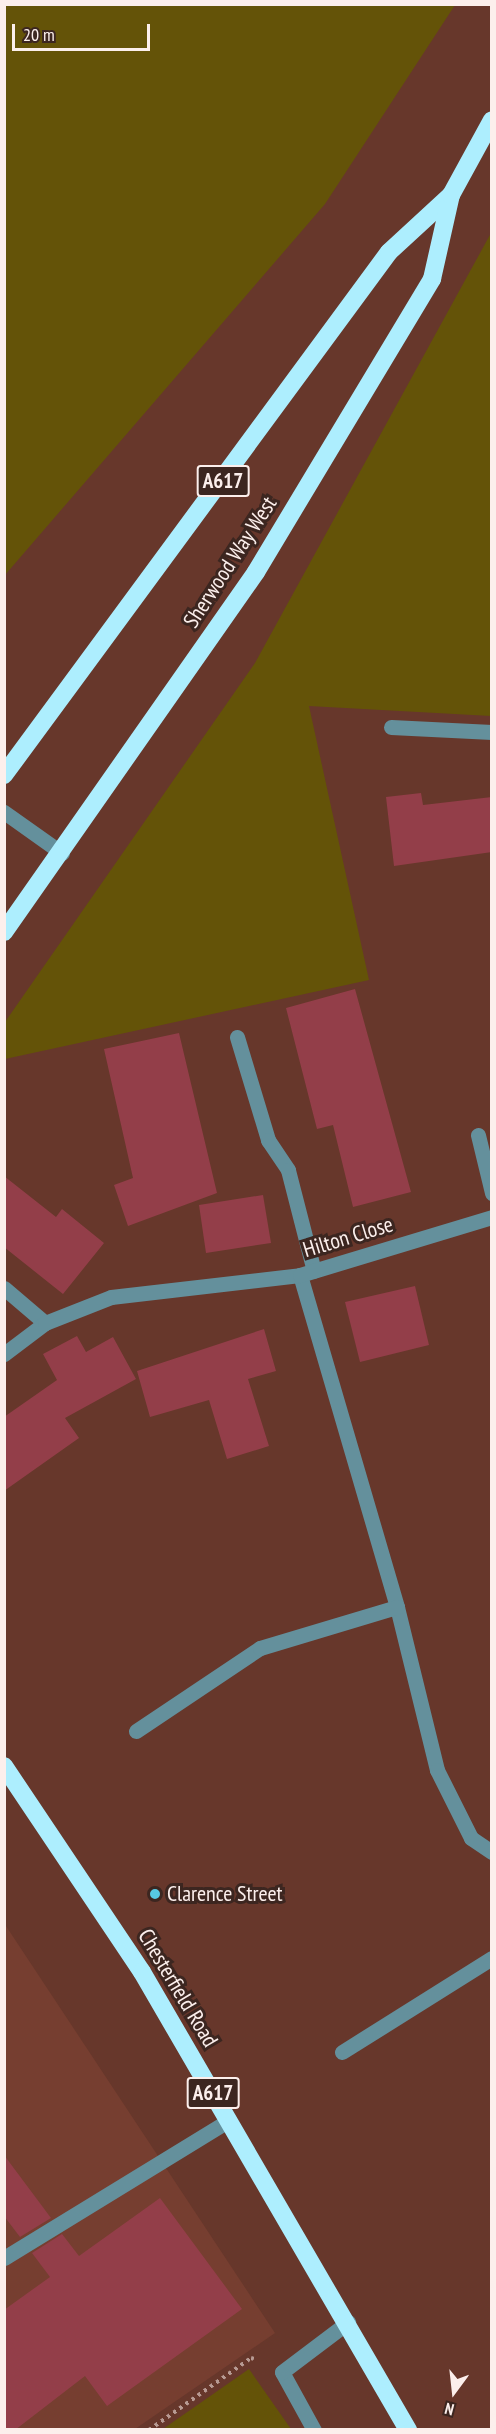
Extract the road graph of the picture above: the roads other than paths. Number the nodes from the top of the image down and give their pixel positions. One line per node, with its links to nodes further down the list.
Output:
1 (492, 120): 2 (highway, Sherwood Way West / A617)
2 (451, 195): 5 (highway, Sherwood Way West / A617); 7 (highway, Sherwood Way West / A617)
3 (391, 728): 4 (street)
4 (492, 732)
5 (4, 775)
6 (4, 812): 7 (street)
7 (62, 854): 8 (highway, Sherwood Way West / A617)
8 (4, 932)
9 (237, 1037): 13 (street)
10 (478, 1135): 11 (street)
11 (492, 1193)
12 (492, 1217): 13 (street, Hilton Close)
13 (307, 1273): 15 (street, Hilton Close); 17 (street)
14 (4, 1288): 15 (street)
15 (45, 1323): 16 (street, Hilton Close)
16 (4, 1354)
17 (397, 1607): 18 (street); 20 (street)
18 (136, 1731)
19 (4, 1766): 23 (highway, Chesterfield Road / A617)
20 (492, 1852)
21 (492, 1958): 22 (street)
22 (342, 2052)
23 (229, 2121): 24 (street); 25 (highway, Chesterfield Road / A617)
24 (4, 2258)
25 (348, 2322): 26 (street); 27 (highway, Chesterfield Road / A617)
26 (314, 2430)
27 (408, 2430)

